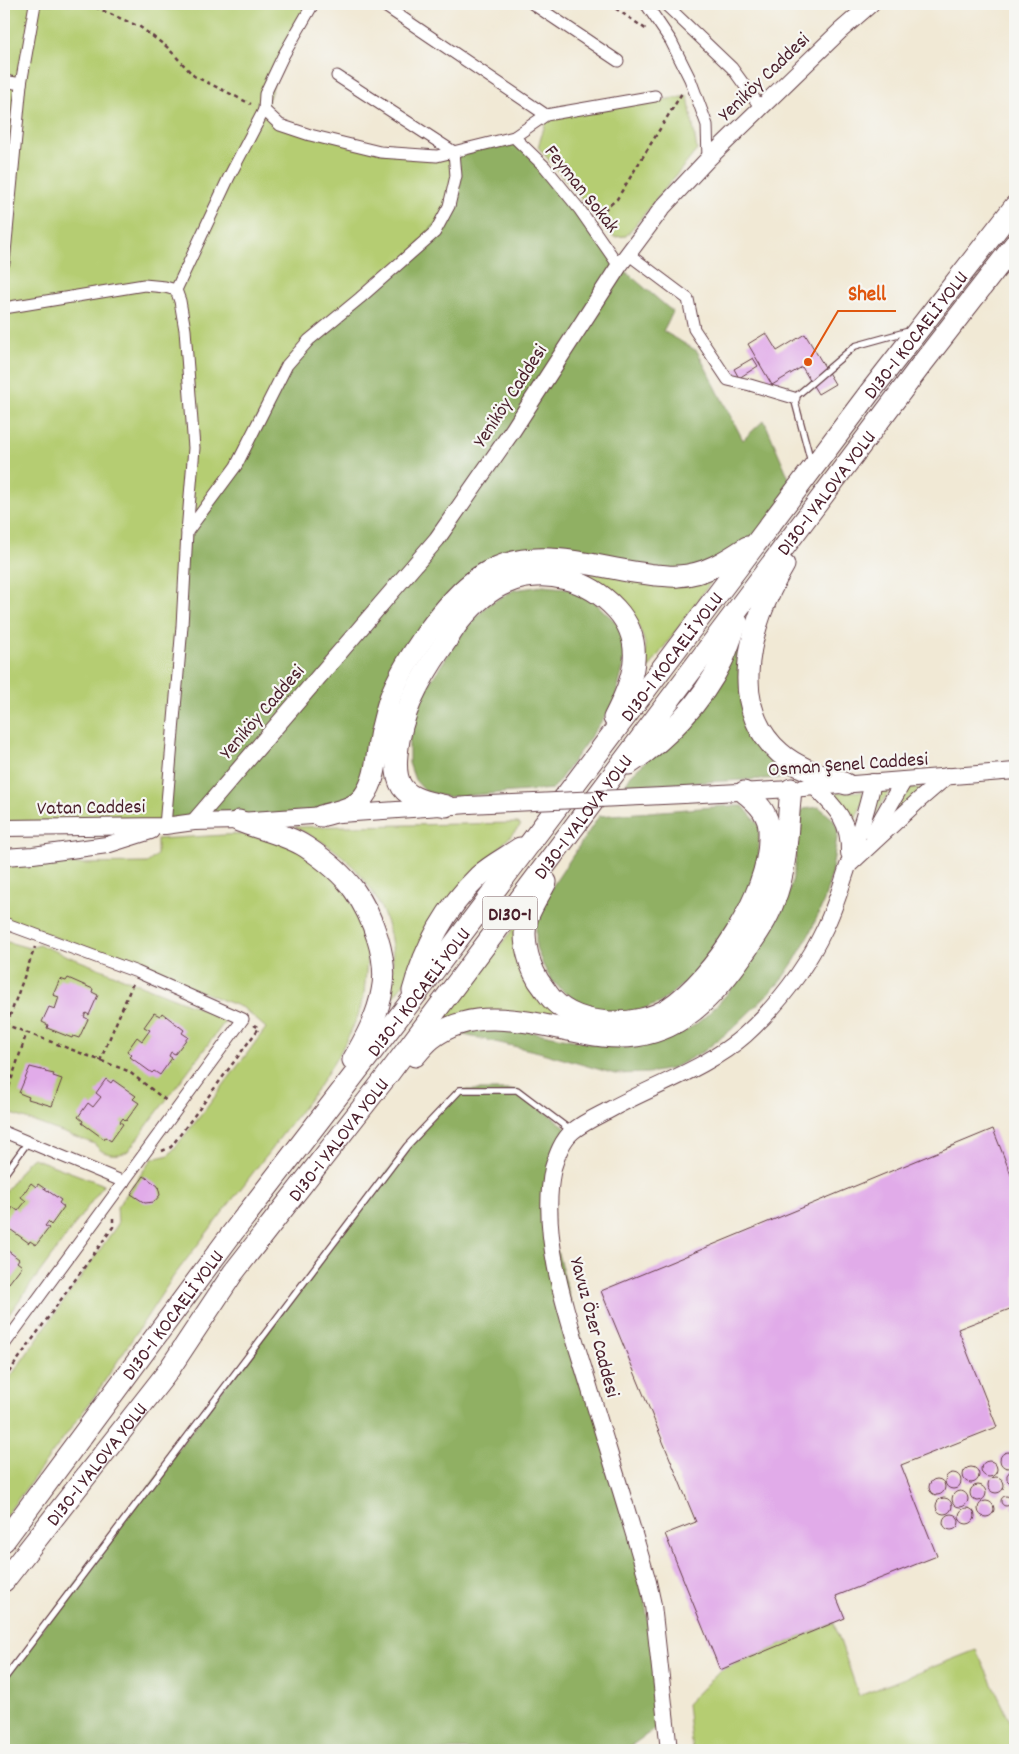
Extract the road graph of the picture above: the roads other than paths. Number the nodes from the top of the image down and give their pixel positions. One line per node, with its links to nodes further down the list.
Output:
1 (35, 4): 11 (street)
2 (313, 4): 14 (street)
3 (382, 4): 15 (street)
4 (533, 4): 8 (street)
5 (646, 4): 18 (street)
6 (665, 4): 13 (street)
7 (871, 4): 13 (street, Yeniköy Caddesi)
8 (618, 61)
9 (337, 76): 17 (street)
10 (4, 81): 11 (street)
11 (21, 84): 22 (street)
12 (655, 96): 15 (street)
13 (761, 108): 18 (street, Yeniköy Caddesi)
14 (264, 110): 17 (street); 23 (street)
15 (546, 115): 16 (street)
16 (514, 137): 17 (street); 21 (street, Feyman Sokak)
17 (454, 152): 29 (street)
18 (708, 159): 21 (street, Yeniköy Caddesi)
19 (1015, 206): 25 (highway, D130-1 KOCAELİ YOLU / D130-1)
20 (1015, 244): 27 (highway, D130-1 YALOVA YOLU)
21 (623, 260): 26 (street, Feyman Sokak); 43 (street, Yeniköy Caddesi)
22 (4, 263)
23 (176, 290): 24 (street); 29 (street)
24 (4, 308)
25 (921, 328): 26 (lane); 28 (highway, D130-1 KOCAELİ YOLU / D130-1)
26 (794, 398): 28 (lane)
27 (856, 452): 36 (highway); 46 (highway, D130-1 YALOVA YOLU / D130-1)
28 (813, 468): 30 (highway, D130-1 KOCAELİ YOLU / D130-1)
29 (187, 532): 45 (street)
30 (758, 540): 31 (highway, D130-1 KOCAELİ YOLU / D130-1); 41 (highway)
31 (589, 766): 40 (highway); 50 (highway, D130-1 KOCAELİ YOLU / D130-1)
32 (1015, 771): 33 (street, Osman Şenel Caddesi)
33 (947, 776): 34 (street, Osman Şenel Caddesi); 48 (street, Yavuz Özer Caddesi)
34 (904, 780): 35 (street, Osman Şenel Caddesi); 48 (street, Yavuz Özer Caddesi)
35 (874, 782): 36 (street, Osman Şenel Caddesi); 48 (street, Yavuz Özer Caddesi)
36 (846, 784): 37 (street, Osman Şenel Caddesi)
37 (815, 787): 38 (street, Osman Şenel Caddesi); 48 (street, Yavuz Özer Caddesi)
38 (791, 789): 39 (street, Osman Şenel Caddesi); 56 (highway)
39 (744, 792): 40 (street, Osman Şenel Caddesi, bridge); 46 (highway)
40 (446, 806): 41 (street, Osman Şenel Caddesi)
41 (320, 816): 42 (street, Osman Şenel Caddesi)
42 (239, 821): 43 (street, Osman Şenel Caddesi); 50 (highway)
43 (194, 822): 45 (street, Osman Şenel Caddesi)
44 (7, 825): 45 (street, Vatan Caddesi)
45 (165, 826): 47 (street, Vatan Caddesi)
46 (573, 830): 56 (highway, D130-1 YALOVA YOLU / D130-1)
47 (4, 857)
48 (848, 865): 52 (street, Yavuz Özer Caddesi)
49 (4, 923): 55 (street)
50 (310, 1131): 58 (highway, D130-1 KOCAELİ YOLU / D130-1)
51 (4, 1132): 53 (street)
52 (572, 1132): 60 (lane); 61 (street, Yavuz Özer Caddesi)
53 (29, 1141): 54 (lane); 55 (street)
54 (4, 1174)
55 (124, 1182): 57 (street)
56 (186, 1344): 59 (highway, D130-1 YALOVA YOLU / D130-1)
57 (4, 1345)
58 (4, 1541)
59 (4, 1581)
60 (4, 1679)
61 (670, 1750)

